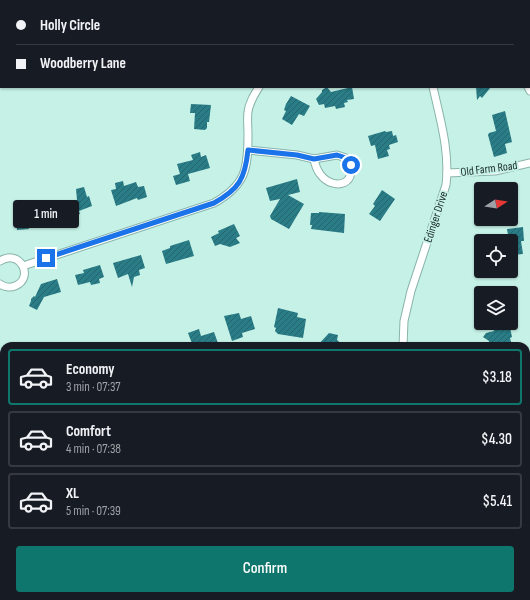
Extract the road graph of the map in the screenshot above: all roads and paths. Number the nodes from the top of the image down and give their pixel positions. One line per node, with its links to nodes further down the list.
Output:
1 (258, 88): 3 (street)
2 (433, 88): 6 (street, Edinger Drive)
3 (248, 150): 4 (street); 8 (street)
4 (314, 159): 4 (street)
5 (530, 164): 6 (street, Old Farm Road)
6 (447, 173): 10 (street, Edinger Drive)
7 (0, 261): 8 (street)
8 (23, 266): 9 (street)
9 (0, 284)
10 (403, 342)

